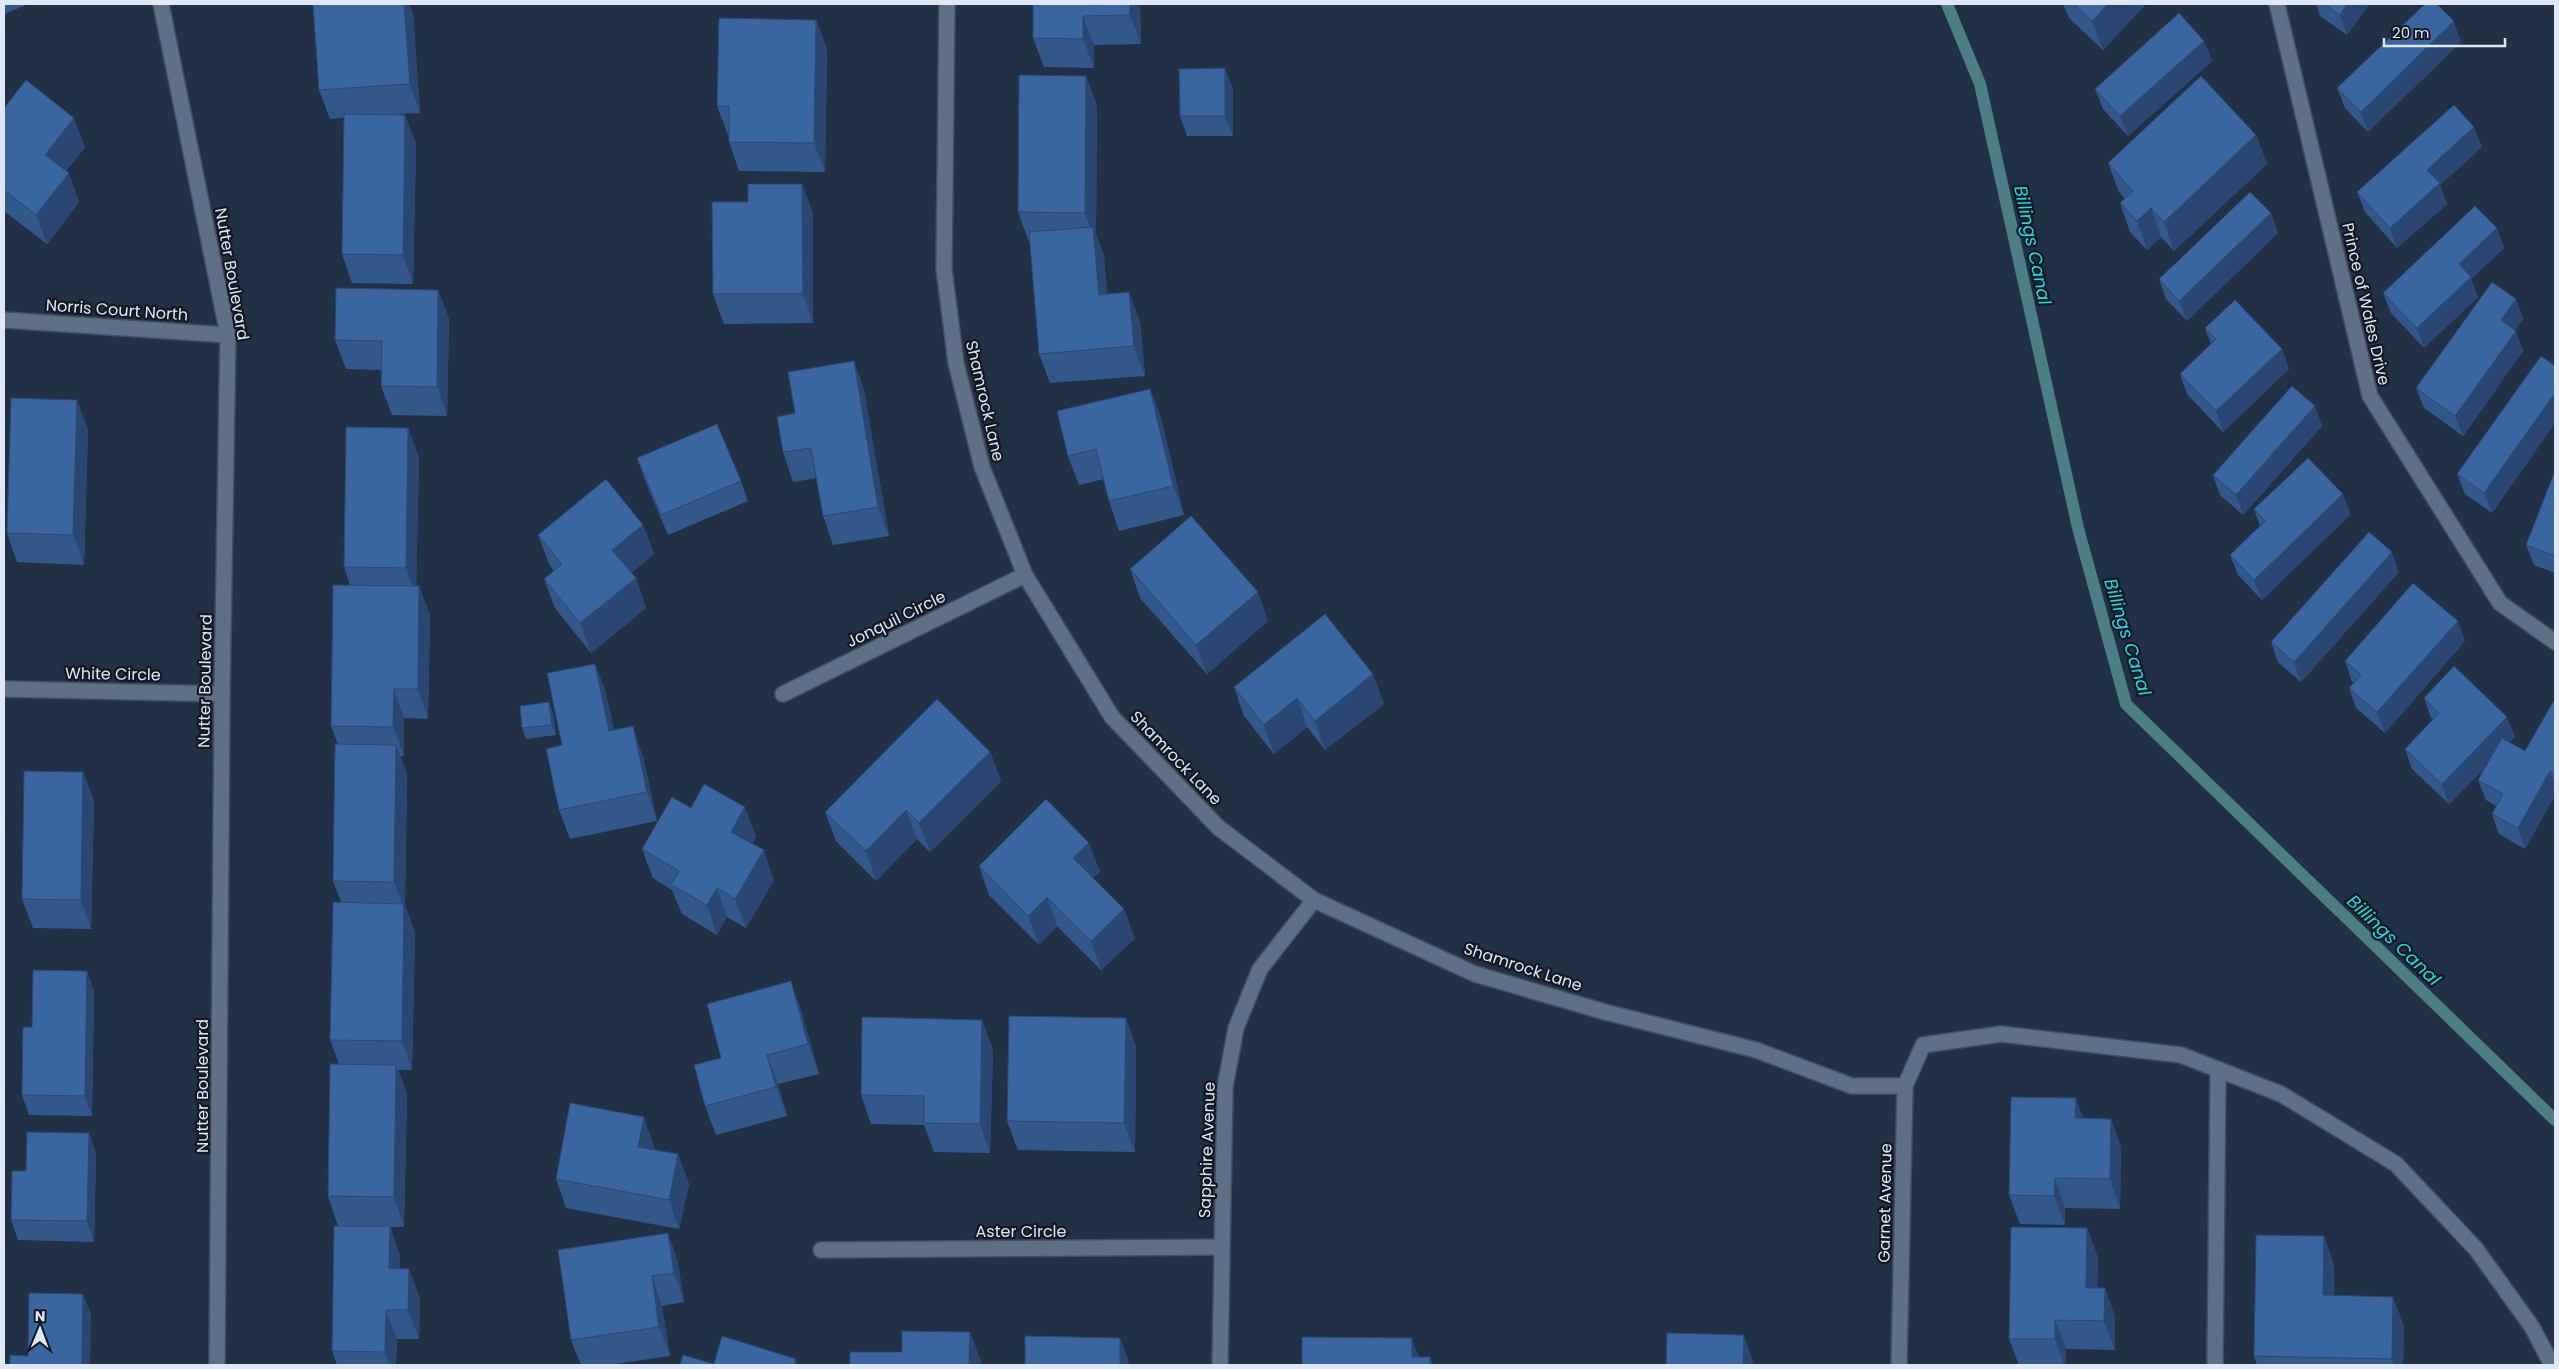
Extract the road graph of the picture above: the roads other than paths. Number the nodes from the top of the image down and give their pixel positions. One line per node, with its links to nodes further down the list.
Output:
1 (162, 4): 5 (street, Nutter Boulevard)
2 (947, 4): 6 (street, Shamrock Lane)
3 (2277, 4): 7 (street, Prince of Wales Drive)
4 (4, 320): 5 (street, Norris Court North)
5 (228, 335): 9 (street, Nutter Boulevard)
6 (1024, 575): 10 (street, Jonquil Circle); 11 (street, Shamrock Lane)
7 (2555, 642)
8 (4, 689): 9 (street, White Circle)
9 (222, 694): 16 (street, Nutter Boulevard)
10 (783, 694)
11 (1314, 900): 13 (street, Shamrock Lane); 14 (street, Sapphire Avenue)
12 (2218, 1069): 13 (street, Garnet Avenue); 19 (street); 20 (street)
13 (1905, 1086): 18 (street, Garnet Avenue)
14 (1222, 1247): 15 (street, Aster Circle); 17 (street, Sapphire Avenue)
15 (821, 1250)
16 (217, 1365)
17 (1220, 1365)
18 (1899, 1365)
19 (2215, 1365)
20 (2552, 1365)

